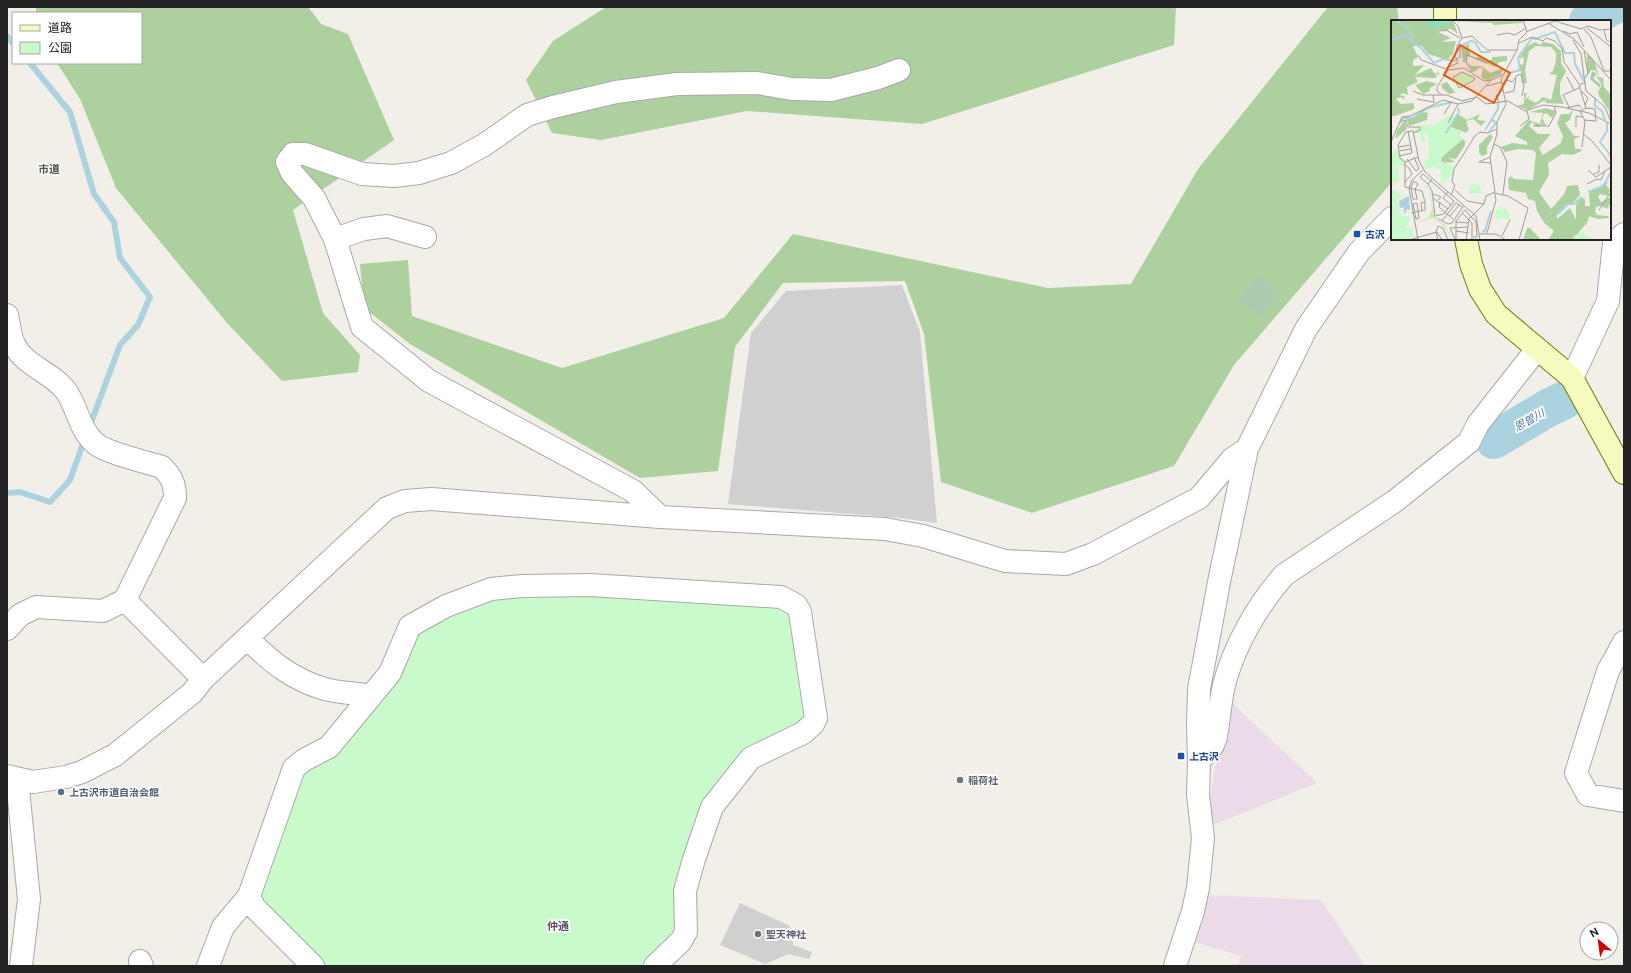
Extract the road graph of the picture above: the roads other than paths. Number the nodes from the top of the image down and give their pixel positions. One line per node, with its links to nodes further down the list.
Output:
1 (1445, 7): 2 (street)
2 (1445, 20)
3 (900, 70): 7 (street)
4 (1391, 219): 12 (street)
5 (1624, 234): 11 (street)
6 (425, 238): 7 (street)
7 (335, 239): 14 (street)
8 (1466, 240): 10 (street)
9 (7, 314): 15 (street)
10 (1537, 349): 11 (street); 21 (street)
11 (1572, 378): 13 (street)
12 (1247, 449): 14 (street); 21 (street)
13 (1624, 473)
14 (660, 517): 17 (street)
15 (125, 600): 16 (street); 19 (street)
16 (7, 629)
17 (248, 639): 19 (street); 20 (street)
18 (1624, 642): 23 (street)
19 (204, 679): 22 (street)
20 (371, 696): 24 (street); 28 (street)
21 (1199, 761): 29 (street)
22 (12, 778): 25 (street)
23 (1624, 802)
24 (250, 896): 26 (street); 27 (street)
25 (21, 966)
26 (208, 966)
27 (313, 966)
28 (655, 966)
29 (1175, 966)

